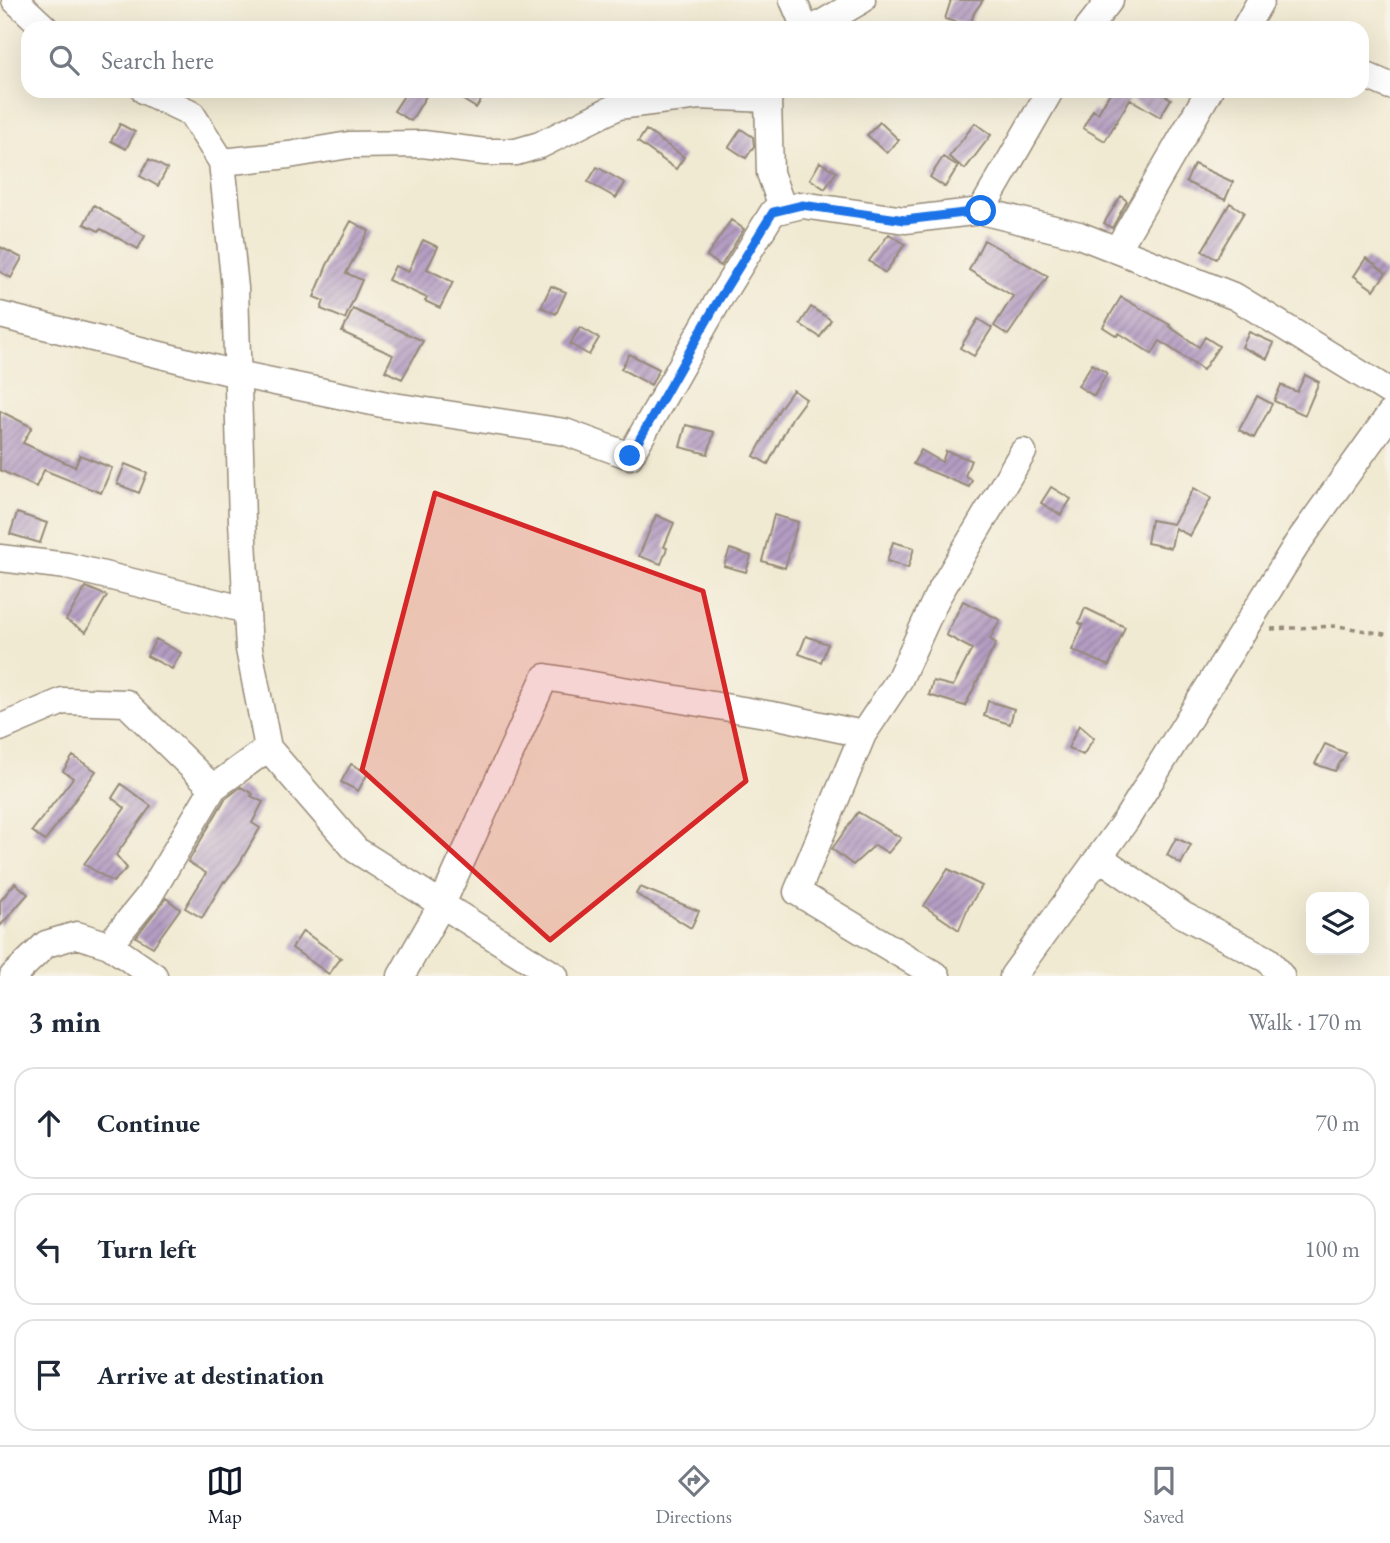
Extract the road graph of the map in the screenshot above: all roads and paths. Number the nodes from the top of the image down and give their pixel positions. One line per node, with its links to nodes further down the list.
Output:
1 (15, 0): 6 (street)
2 (793, 0): 7 (street)
3 (862, 0): 8 (street)
4 (1110, 0): 9 (street)
5 (1261, 0): 10 (street)
6 (38, 21)
7 (802, 21)
8 (826, 21)
9 (1094, 21)
10 (1249, 21)
11 (1369, 77): 12 (street)
12 (1390, 86)
13 (160, 98): 18 (street)
14 (683, 98): 18 (street)
15 (770, 98): 19 (street)
16 (1045, 98): 20 (street)
17 (1205, 98): 21 (street)
18 (222, 162): 23 (street)
19 (783, 209): 20 (street); 23 (street)
20 (981, 211): 21 (street)
21 (1117, 250): 24 (street)
22 (0, 315): 23 (street)
23 (237, 374): 28 (street)
24 (1390, 392)
25 (1390, 414): 29 (street)
26 (1023, 452): 32 (street)
27 (0, 558): 28 (street)
28 (247, 610): 33 (street)
29 (1243, 630): 30 (path); 35 (street)
30 (1390, 635)
31 (0, 728): 34 (street)
32 (863, 734): 36 (street); 42 (street)
33 (268, 748): 34 (street); 36 (street)
34 (213, 788): 37 (street)
35 (1099, 857): 43 (street); 44 (street)
36 (442, 904): 40 (street); 41 (street)
37 (109, 945): 38 (street); 39 (street)
38 (145, 974)
39 (13, 976)
40 (401, 976)
41 (555, 976)
42 (937, 976)
43 (1013, 976)
44 (1281, 976)

